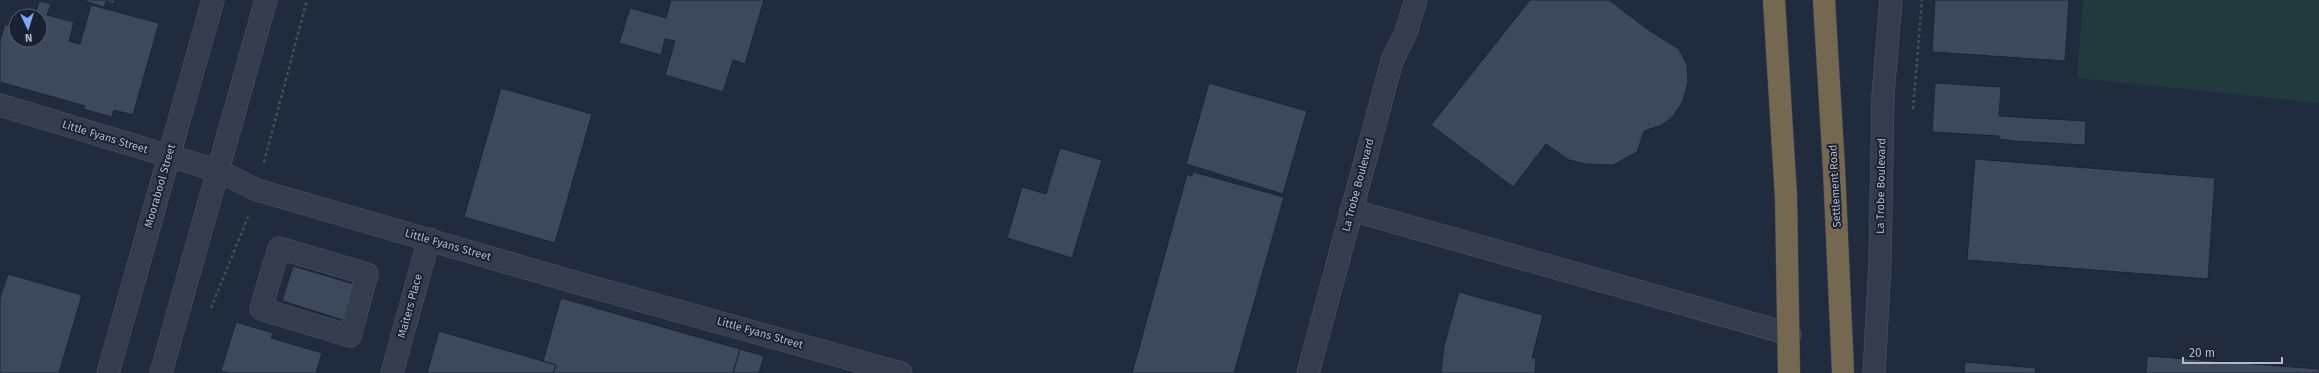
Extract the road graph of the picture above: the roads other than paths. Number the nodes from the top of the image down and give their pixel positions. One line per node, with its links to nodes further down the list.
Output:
1 (213, 0): 8 (street, Moorabool Street)
2 (266, 0): 9 (street)
3 (1416, 0): 10 (street, La Trobe Boulevard)
4 (1774, 0): 13 (highway)
5 (1824, 0): 20 (highway, Settlement Road)
6 (1890, 0): 21 (street, La Trobe Boulevard)
7 (0, 105): 8 (street, Little Fyans Street)
8 (168, 157): 9 (street, Little Fyans Street); 14 (street, Moorabool Street)
9 (219, 171): 11 (street, Little Fyans Street); 15 (street)
10 (1351, 210): 13 (street); 18 (street, La Trobe Boulevard)
11 (428, 238): 16 (street, Maiters Place); 17 (street, Little Fyans Street)
12 (367, 274): 12 (street)
13 (1790, 334): 19 (highway)
14 (108, 373)
15 (161, 373)
16 (392, 373)
17 (901, 373)
18 (1308, 373)
19 (1789, 373)
20 (1843, 373)
21 (1874, 373)

